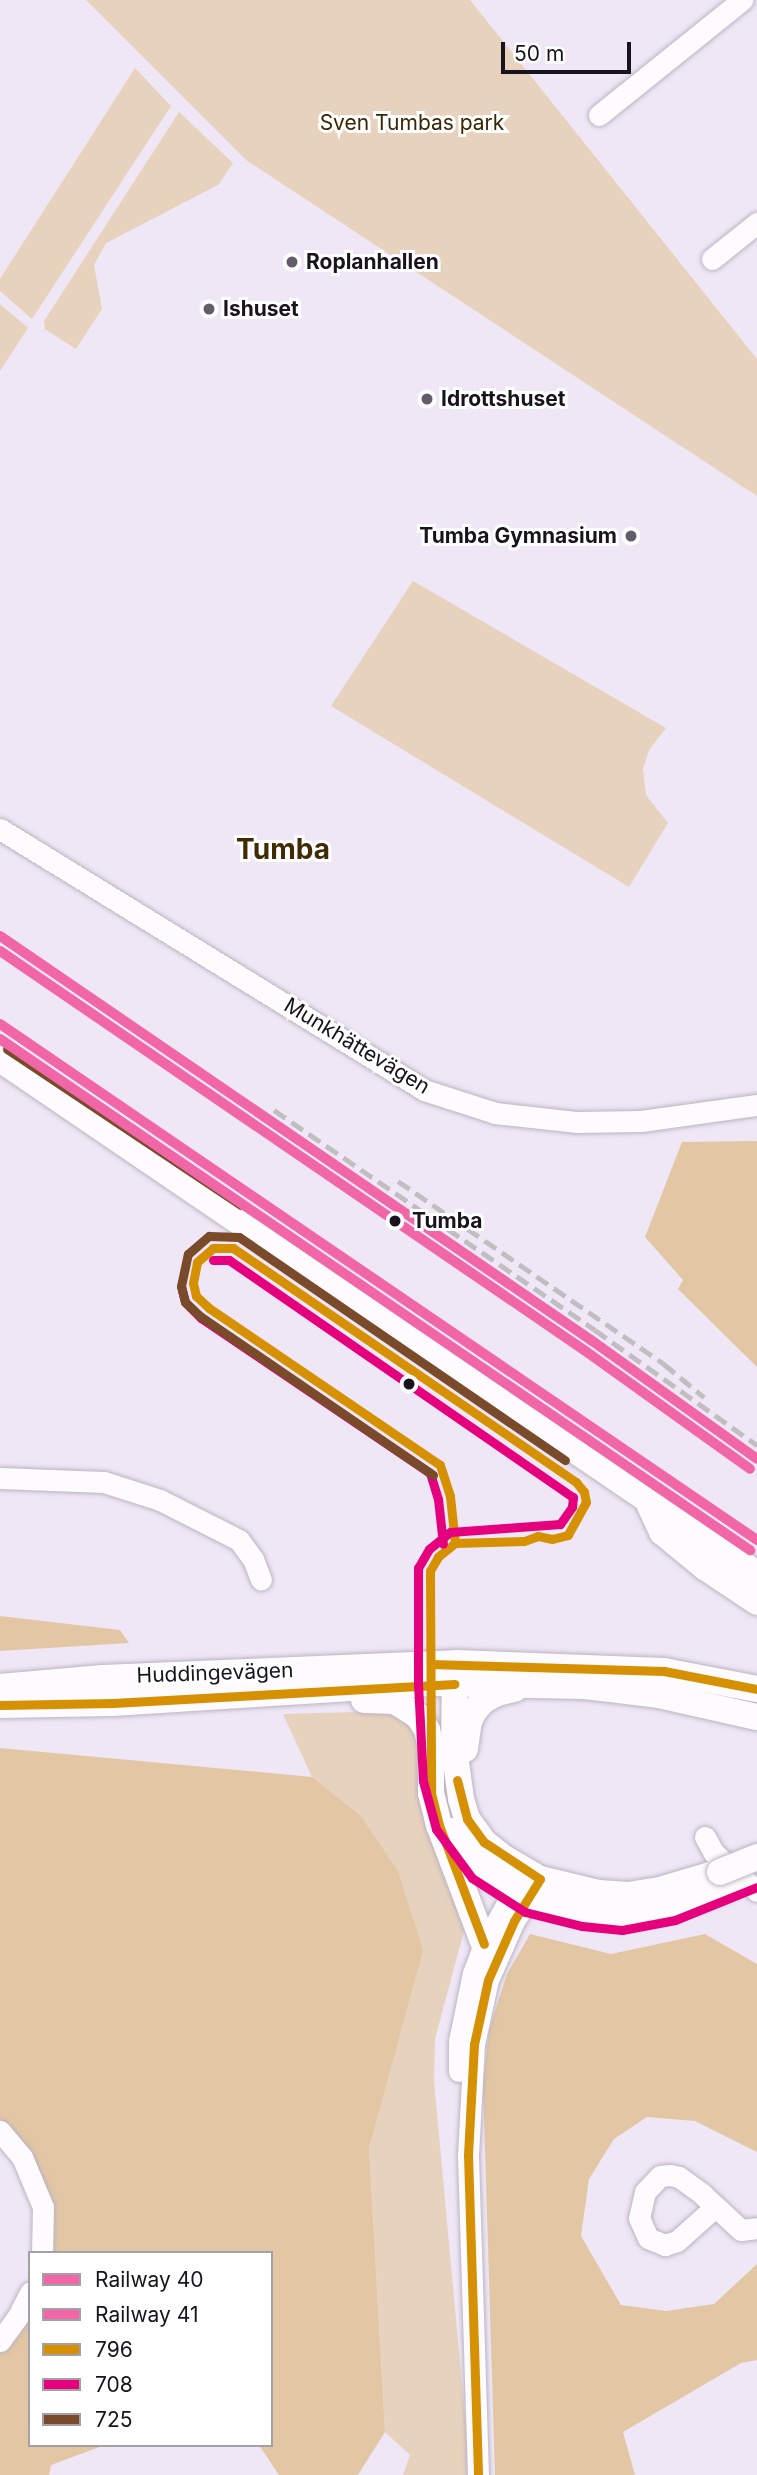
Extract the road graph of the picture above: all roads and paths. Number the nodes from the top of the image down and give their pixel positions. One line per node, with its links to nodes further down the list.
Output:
1 (743, 0): 2 (street)
2 (599, 116)
3 (757, 223): 4 (street)
4 (712, 259)
5 (0, 830): 7 (street, Munkhättevägen)
6 (0, 1059): 9 (main road)
7 (757, 1105)
8 (0, 1478): 11 (street)
9 (648, 1501): 10 (main road); 12 (main road)
10 (757, 1574)
11 (261, 1580)
12 (757, 1602)
13 (757, 1673): 15 (main road)
14 (443, 1674): 15 (main road, Huddingevägen); 16 (main road, Huddingevägen); 17 (main road, Huddingevägen); 19 (main road); 22 (main road); 27 (main road)
15 (726, 1681): 18 (main road, Huddingevägen)
16 (569, 1685): 21 (main road, Huddingevägen); 27 (main road)
17 (0, 1687)
18 (757, 1689)
19 (113, 1703): 20 (main road); 22 (main road)
20 (0, 1705)
21 (757, 1717)
22 (432, 1747): 27 (main road); 29 (main road)
23 (705, 1837): 28 (street)
24 (757, 1857): 26 (main road, bridge)
25 (757, 1874): 26 (main road)
26 (724, 1880): 27 (main road)
27 (526, 1882): 29 (street); 31 (street)
28 (757, 1891)
29 (484, 1944): 31 (street)
30 (0, 2131): 34 (street)
31 (468, 2155): 37 (street)
32 (715, 2207): 33 (street)
33 (757, 2228)
34 (42, 2251)
35 (28, 2296): 36 (street)
36 (0, 2341)
37 (478, 2475)

